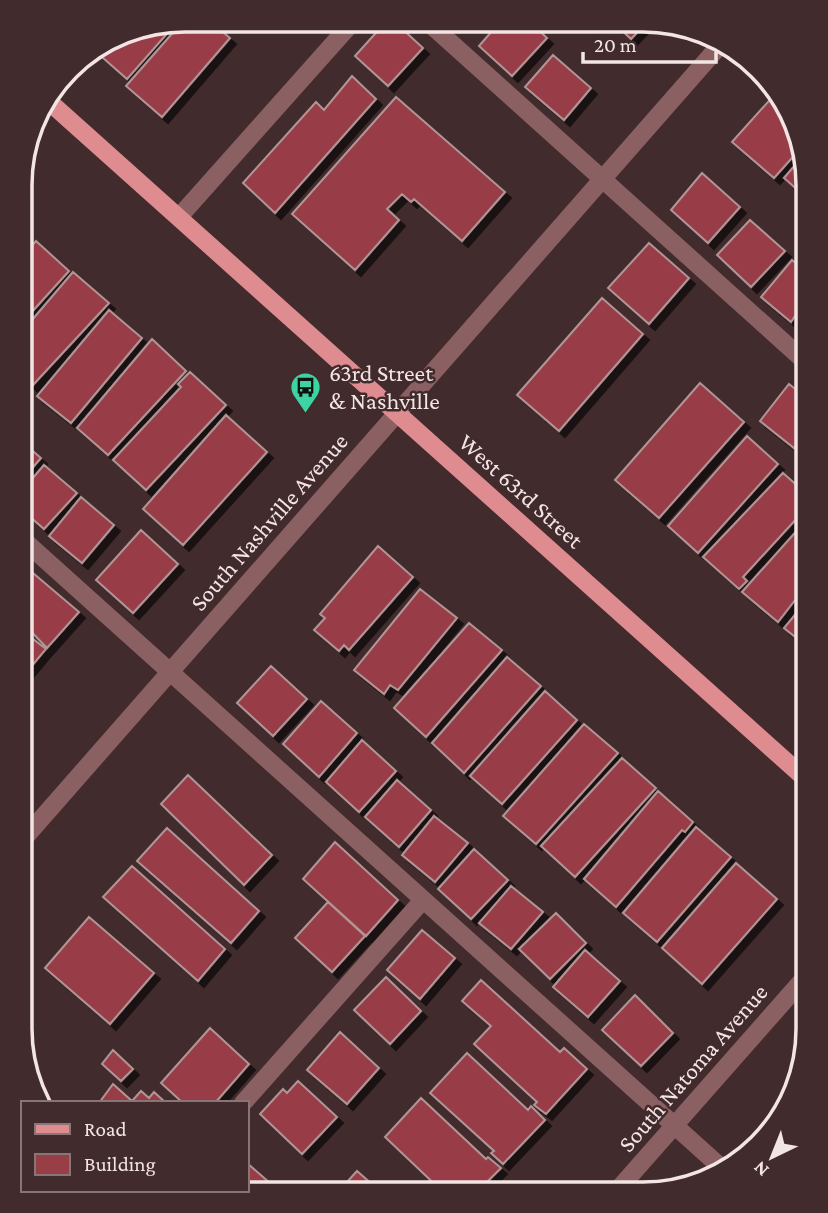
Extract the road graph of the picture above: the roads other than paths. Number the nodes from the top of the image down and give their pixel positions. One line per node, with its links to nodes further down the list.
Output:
1 (345, 32): 6 (street)
2 (439, 32): 5 (street)
3 (715, 50): 5 (street, South Nashville Avenue)
4 (54, 105): 6 (main road, West 63rd Street)
5 (603, 178): 7 (street); 8 (street, South Nashville Avenue)
6 (179, 217): 8 (main road, West 63rd Street)
7 (796, 353)
8 (397, 412): 10 (street, South Nashville Avenue); 11 (main road, West 63rd Street)
9 (32, 548): 10 (street)
10 (171, 671): 12 (street, South Nashville Avenue); 13 (street)
11 (796, 770)
12 (32, 829)
13 (423, 900): 15 (street); 16 (street)
14 (796, 988): 16 (street, South Natoma Avenue)
15 (245, 1101)
16 (675, 1125): 17 (street); 18 (street, South Natoma Avenue)
17 (716, 1163)
18 (625, 1182)

